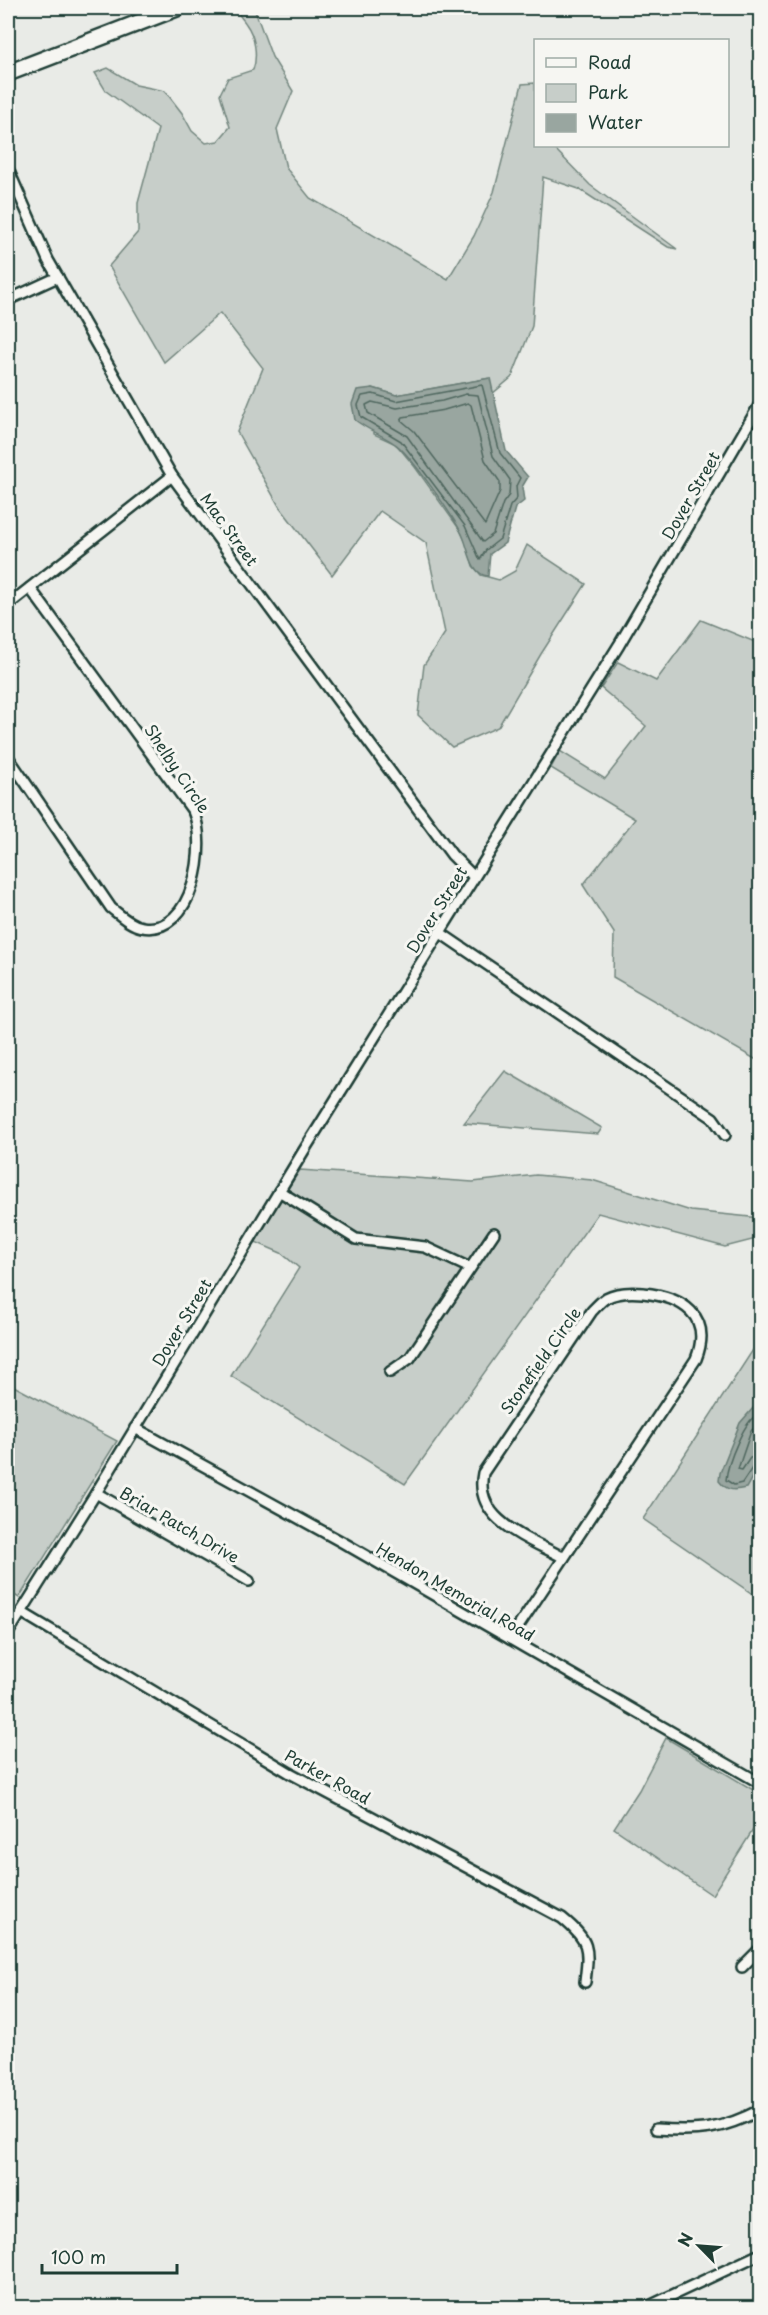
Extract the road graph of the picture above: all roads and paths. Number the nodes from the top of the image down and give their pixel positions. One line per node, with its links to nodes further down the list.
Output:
1 (177, 8): 2 (main road)
2 (8, 73)
3 (8, 169): 4 (street, Mac Street)
4 (58, 278): 5 (street); 7 (street, Mac Street)
5 (8, 300)
6 (760, 404): 11 (street, Dover Street)
7 (172, 476): 8 (street); 11 (street, Mac Street)
8 (30, 588): 9 (street); 10 (street, Shelby Circle)
9 (8, 605)
10 (8, 756)
11 (474, 877): 12 (street, Dover Street)
12 (439, 932): 13 (street); 14 (street, Dover Street)
13 (725, 1135)
14 (279, 1191): 16 (street); 18 (street, Dover Street)
15 (494, 1233): 16 (street)
16 (470, 1268): 17 (street)
17 (390, 1372)
18 (135, 1428): 19 (street, Dover Street); 24 (street, Hendon Memorial Road)
19 (96, 1493): 21 (street, Briar Patch Drive); 22 (street, Dover Street)
20 (564, 1558): 20 (street, Stonefield Circle); 24 (street, Stonefield Circle)
21 (249, 1581)
22 (21, 1612): 23 (street, Dover Street); 28 (street, Parker Road)
23 (8, 1632)
24 (510, 1639): 25 (street, Hendon Memorial Road)
25 (760, 1783)
26 (760, 1949): 27 (street)
27 (742, 1967)
28 (585, 1982)
29 (760, 2110): 30 (street)
30 (656, 2129)
31 (760, 2254): 32 (street)
32 (645, 2307)

